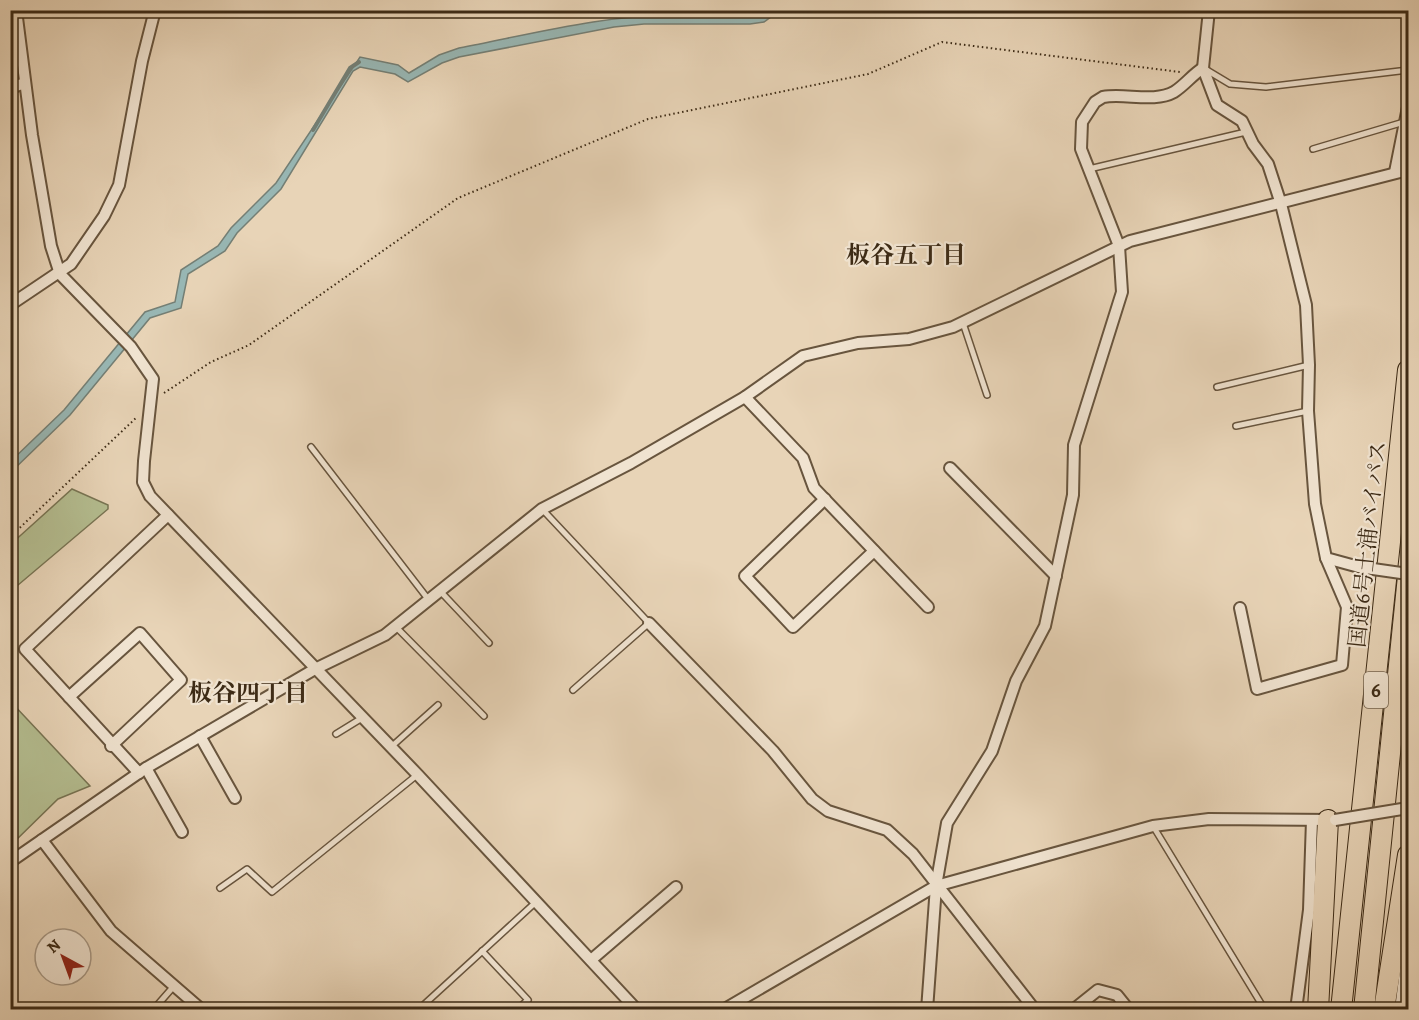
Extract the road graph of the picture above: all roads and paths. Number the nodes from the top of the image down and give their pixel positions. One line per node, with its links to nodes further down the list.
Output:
1 (16, 10): 7 (street)
2 (155, 10): 17 (street)
3 (1209, 10): 4 (street)
4 (1203, 68): 5 (lane); 6 (street); 11 (street)
5 (1408, 70)
6 (1191, 76): 13 (street); 25 (path)
7 (25, 83): 8 (street); 17 (street)
8 (10, 88)
9 (1408, 107): 10 (street)
10 (1406, 122): 12 (lane); 14 (street)
11 (1247, 132): 13 (lane); 15 (street)
12 (1313, 149)
13 (1087, 169): 16 (street)
14 (1402, 171): 15 (street)
15 (1281, 204): 16 (street); 20 (street)
16 (1119, 246): 19 (street); 37 (street)
17 (60, 273): 18 (street); 25 (street)
18 (10, 305)
19 (963, 323): 23 (lane); 24 (street)
20 (1309, 365): 22 (lane); 26 (street)
21 (1408, 370): 86 (highway, 国道6号土浦バイパス / 6)
22 (1217, 387)
23 (987, 395)
24 (745, 397): 30 (street); 31 (street)
25 (151, 405): 32 (street); 33 (path)
26 (1308, 411): 27 (lane); 35 (street)
27 (1236, 426)
28 (311, 447): 39 (lane)
29 (950, 468): 37 (street)
30 (825, 499): 34 (street); 34 (street)
31 (542, 509): 38 (street); 42 (lane)
32 (168, 515): 45 (street); 47 (street)
33 (10, 537)
34 (874, 551): 40 (street)
35 (1326, 558): 36 (street, bridge); 41 (street)
36 (1408, 575): 87 (highway, 国道6号土浦バイパス / 6)
37 (1056, 576): 65 (street)
38 (438, 590): 39 (street); 44 (lane)
39 (428, 599): 43 (street)
40 (928, 607)
41 (1240, 608)
42 (649, 623): 46 (lane); 65 (street)
43 (396, 627): 45 (street); 49 (lane)
44 (489, 644)
45 (315, 669): 50 (street); 52 (street)
46 (573, 690)
47 (69, 697): 53 (street); 53 (street)
48 (438, 705): 54 (lane)
49 (484, 717)
50 (362, 718): 51 (lane); 54 (street)
51 (336, 734)
52 (200, 736): 55 (street); 57 (street)
53 (111, 746): 55 (street)
54 (391, 747): 56 (street)
55 (143, 770): 61 (street); 62 (street)
56 (418, 775): 67 (lane); 68 (street)
57 (235, 798)
58 (1408, 808): 59 (street, bridge)
59 (1325, 820): 60 (street); 84 (street); 85 (highway)
60 (1153, 826): 65 (street); 83 (lane)
61 (182, 832)
62 (42, 840): 64 (street); 72 (street)
63 (1408, 855): 88 (highway)
64 (10, 862)
65 (936, 886): 78 (street); 79 (street); 80 (street)
66 (676, 887): 71 (street)
67 (220, 888)
68 (536, 902): 70 (lane); 71 (street)
69 (1408, 947): 89 (street)
70 (482, 951): 75 (lane); 76 (lane)
71 (591, 960): 77 (street)
72 (174, 986): 73 (lane); 74 (street)
73 (153, 1010)
74 (201, 1010)
75 (418, 1010)
76 (516, 1010)
77 (637, 1010)
78 (723, 1010)
79 (927, 1010)
80 (1035, 1010)
81 (1074, 1010): 82 (street)
82 (1128, 1010)
83 (1265, 1010)
84 (1296, 1010)
85 (1318, 1010)
86 (1341, 1010)
87 (1364, 1010)
88 (1384, 1010)
89 (1400, 1010)

